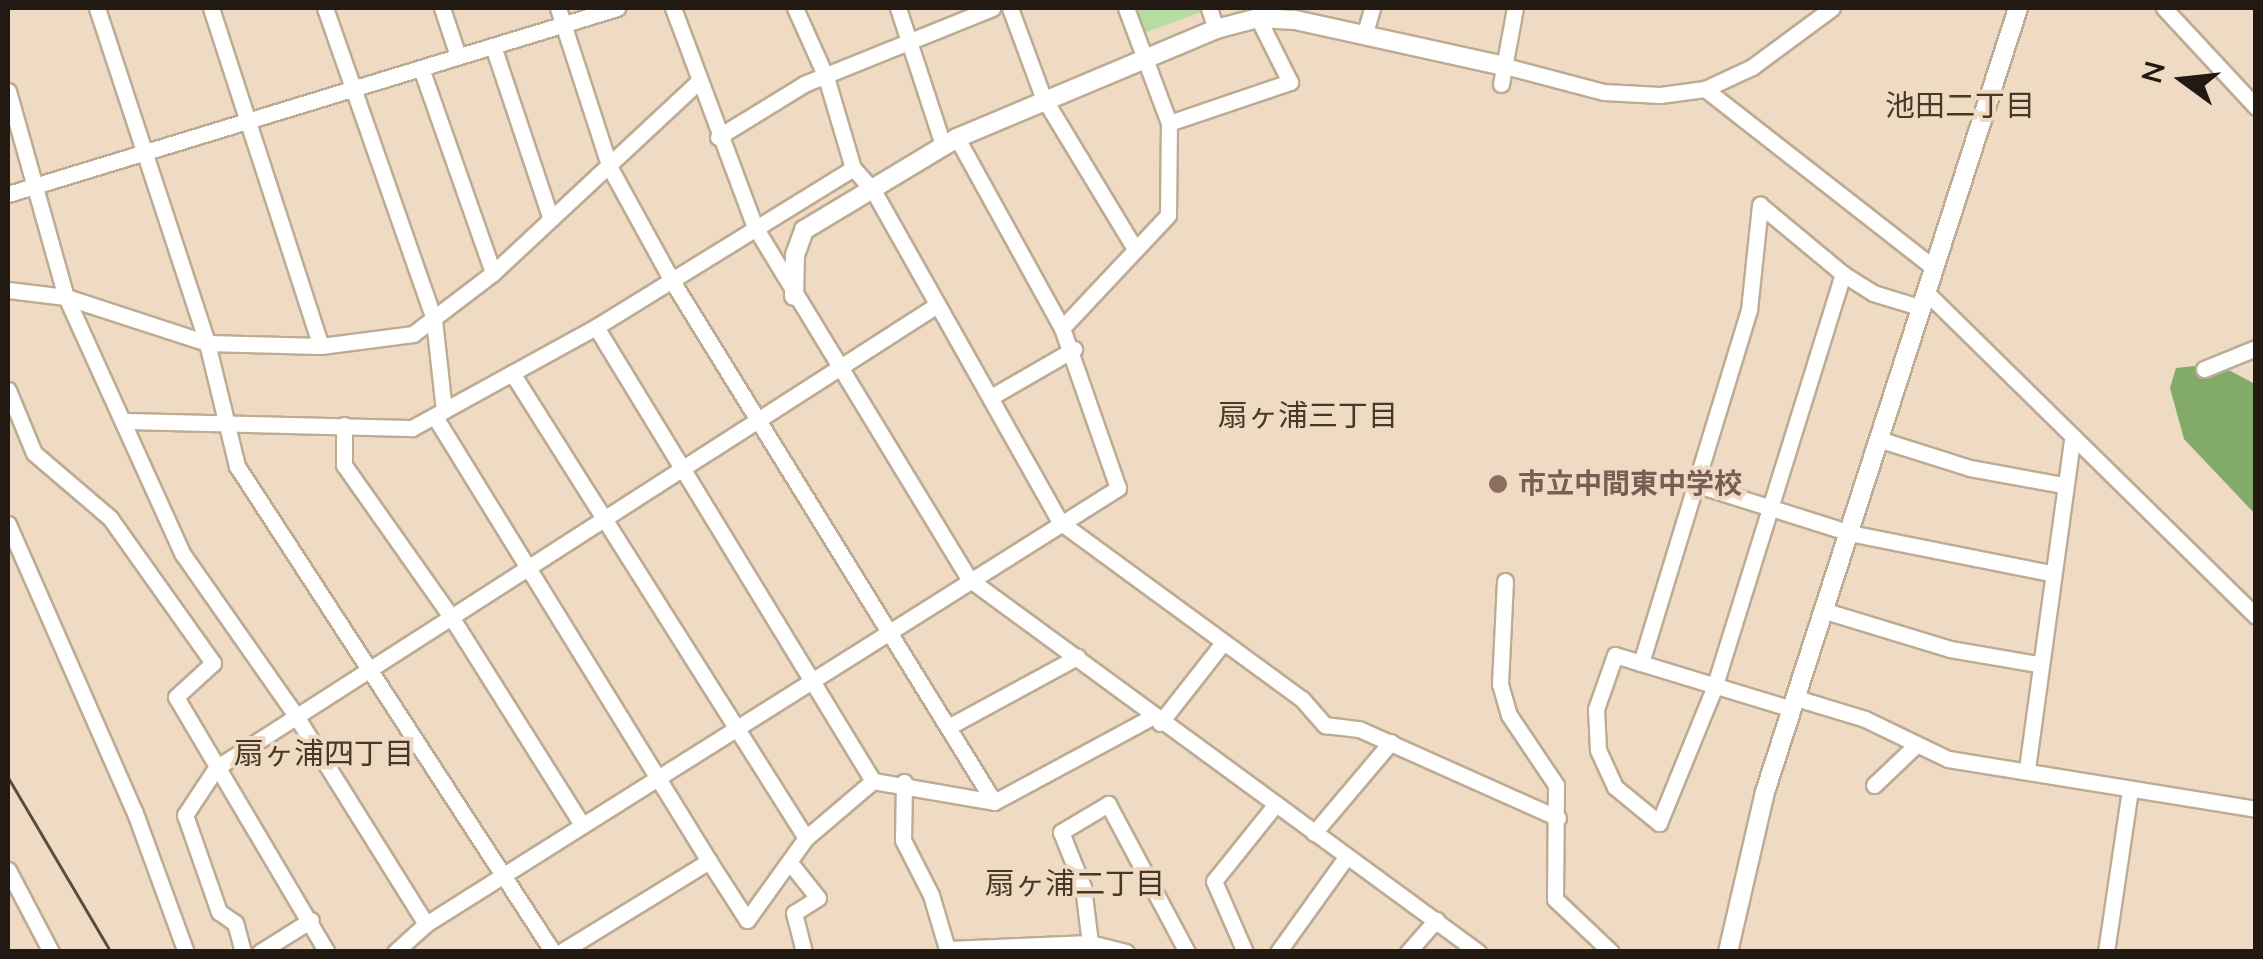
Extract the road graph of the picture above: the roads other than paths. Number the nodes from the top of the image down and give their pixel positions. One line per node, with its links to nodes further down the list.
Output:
1 (96, 8): 41 (street)
2 (211, 8): 37 (street)
3 (325, 8): 33 (street)
4 (442, 8): 26 (street)
5 (558, 8): 21 (street)
6 (617, 8): 21 (street)
7 (672, 8): 31 (street)
8 (795, 8): 30 (street)
9 (898, 8): 24 (street)
10 (992, 8): 24 (street)
11 (1010, 8): 35 (street)
12 (1126, 8): 27 (street)
13 (1210, 8): 22 (street)
14 (1372, 8): 23 (street)
15 (1516, 8): 29 (street)
16 (1832, 8): 32 (street)
17 (2018, 8): 50 (street)
18 (2164, 8): 36 (street)
19 (1294, 14): 20 (street); 23 (street)
20 (1258, 18): 22 (street); 38 (street)
21 (564, 25): 25 (street); 42 (street)
22 (1216, 28): 27 (street)
23 (1366, 33): 29 (street)
24 (909, 43): 30 (street); 40 (street)
25 (493, 46): 26 (street); 47 (street)
26 (458, 56): 28 (street)
27 (1142, 59): 35 (street); 38 (street)
28 (420, 68): 33 (street); 51 (street)
29 (1503, 75): 32 (street)
30 (826, 77): 39 (street); 43 (street)
31 (698, 82): 39 (street); 42 (street)
32 (1704, 88): 50 (street)
33 (352, 90): 37 (street); 59 (street)
34 (8, 91): 44 (street)
35 (1043, 97): 40 (street); 49 (street)
36 (2256, 108)
37 (247, 121): 41 (street); 63 (street)
38 (1169, 123): 49 (street)
39 (718, 136): 48 (street)
40 (950, 142): 45 (street); 61 (street)
41 (142, 153): 44 (street); 62 (street)
42 (610, 168): 47 (street); 53 (street)
43 (853, 168): 45 (street); 48 (street)
44 (37, 184): 46 (street); 56 (street)
45 (873, 190): 55 (street); 58 (street)
46 (8, 194)
47 (552, 219): 51 (street)
48 (755, 227): 53 (street); 55 (street)
49 (1134, 248): 61 (street)
50 (1934, 268): 57 (street)
51 (493, 273): 59 (street)
52 (1843, 274): 57 (street); 79 (street); 81 (street)
53 (672, 281): 60 (street); 73 (street)
54 (8, 290): 56 (street)
55 (794, 296): 66 (street)
56 (66, 298): 62 (street); 72 (street)
57 (1924, 300): 76 (street); 77 (street)
58 (937, 305): 66 (street); 70 (street)
59 (434, 320): 63 (street); 71 (street)
60 (596, 327): 68 (street); 78 (street)
61 (1062, 328): 65 (street)
62 (207, 343): 63 (street); 74 (street)
63 (321, 346)
64 (2256, 348): 67 (street)
65 (1074, 349): 70 (street); 83 (street)
66 (842, 368): 73 (street); 88 (street)
67 (2204, 368)
68 (512, 373): 71 (street); 82 (street)
69 (8, 390): 108 (street)
70 (991, 397): 83 (street)
71 (440, 413): 75 (street); 86 (street)
72 (124, 422): 74 (street); 102 (street)
73 (755, 422): 78 (street); 93 (street)
74 (229, 424): 75 (street); 98 (street)
75 (344, 425): 91 (street)
76 (1878, 439): 80 (street); 85 (street)
77 (2072, 442): 80 (street); 92 (street)
78 (680, 469): 82 (street); 99 (street)
79 (1695, 484): 81 (street); 96 (street)
80 (2063, 484): 87 (street)
81 (1772, 506): 85 (street); 100 (street)
82 (602, 518): 86 (street); 105 (street)
83 (1060, 522): 88 (street); 94 (street)
84 (8, 524): 133 (street)
85 (1850, 534): 87 (street); 90 (street)
86 (527, 564): 91 (street); 110 (street)
87 (2052, 573): 97 (street)
88 (969, 578): 93 (street); 95 (street)
89 (1504, 582): 118 (street)
90 (1822, 610): 97 (street); 101 (street)
91 (450, 614): 98 (street); 119 (street)
92 (2256, 616)
93 (887, 631): 99 (street); 104 (street)
94 (1222, 644): 103 (street); 106 (street)
95 (1076, 657): 103 (street); 104 (street)
96 (1641, 663): 100 (street); 100 (street)
97 (2038, 664): 109 (street)
98 (372, 666): 102 (street); 126 (street)
99 (812, 680): 105 (street); 111 (street)
100 (1714, 688): 101 (street)
101 (1794, 704): 107 (street); 148 (street)
102 (296, 716): 108 (street); 129 (street)
103 (1156, 720): 115 (street); 116 (street)
104 (950, 726): 115 (street)
105 (736, 730): 110 (street); 121 (street)
106 (1391, 742): 118 (street); 120 (street)
107 (1917, 744): 109 (street); 113 (street)
108 (216, 768): 127 (street); 134 (street)
109 (2028, 769): 114 (street)
110 (658, 778): 119 (street); 123 (street)
111 (874, 781): 112 (street); 121 (street)
112 (904, 782): 115 (street); 131 (street)
113 (1874, 785)
114 (2130, 788): 117 (street); 149 (street)
115 (994, 802)
116 (1276, 804): 120 (street); 143 (street)
117 (2256, 808)
118 (1558, 818): 147 (street)
119 (582, 824): 126 (street)
120 (1314, 833): 122 (street)
121 (806, 838): 124 (street)
122 (1347, 856): 128 (street); 144 (street)
123 (709, 861): 124 (street); 139 (street)
124 (791, 864): 140 (street)
125 (8, 870): 132 (street)
126 (508, 874): 129 (street); 138 (street)
127 (311, 920): 135 (street); 136 (street)
128 (1436, 920): 145 (street); 146 (street)
129 (426, 924): 137 (street)
130 (1090, 943): 131 (street); 141 (street); 142 (street)
131 (948, 950)
132 (52, 952)
133 (186, 952)
134 (242, 952)
135 (260, 952)
136 (327, 952)
137 (395, 952)
138 (553, 952)
139 (561, 952)
140 (804, 952)
141 (1126, 952)
142 (1187, 952)
143 (1245, 952)
144 (1278, 952)
145 (1408, 952)
146 (1478, 952)
147 (1612, 952)
148 (1728, 952)
149 (2106, 952)

